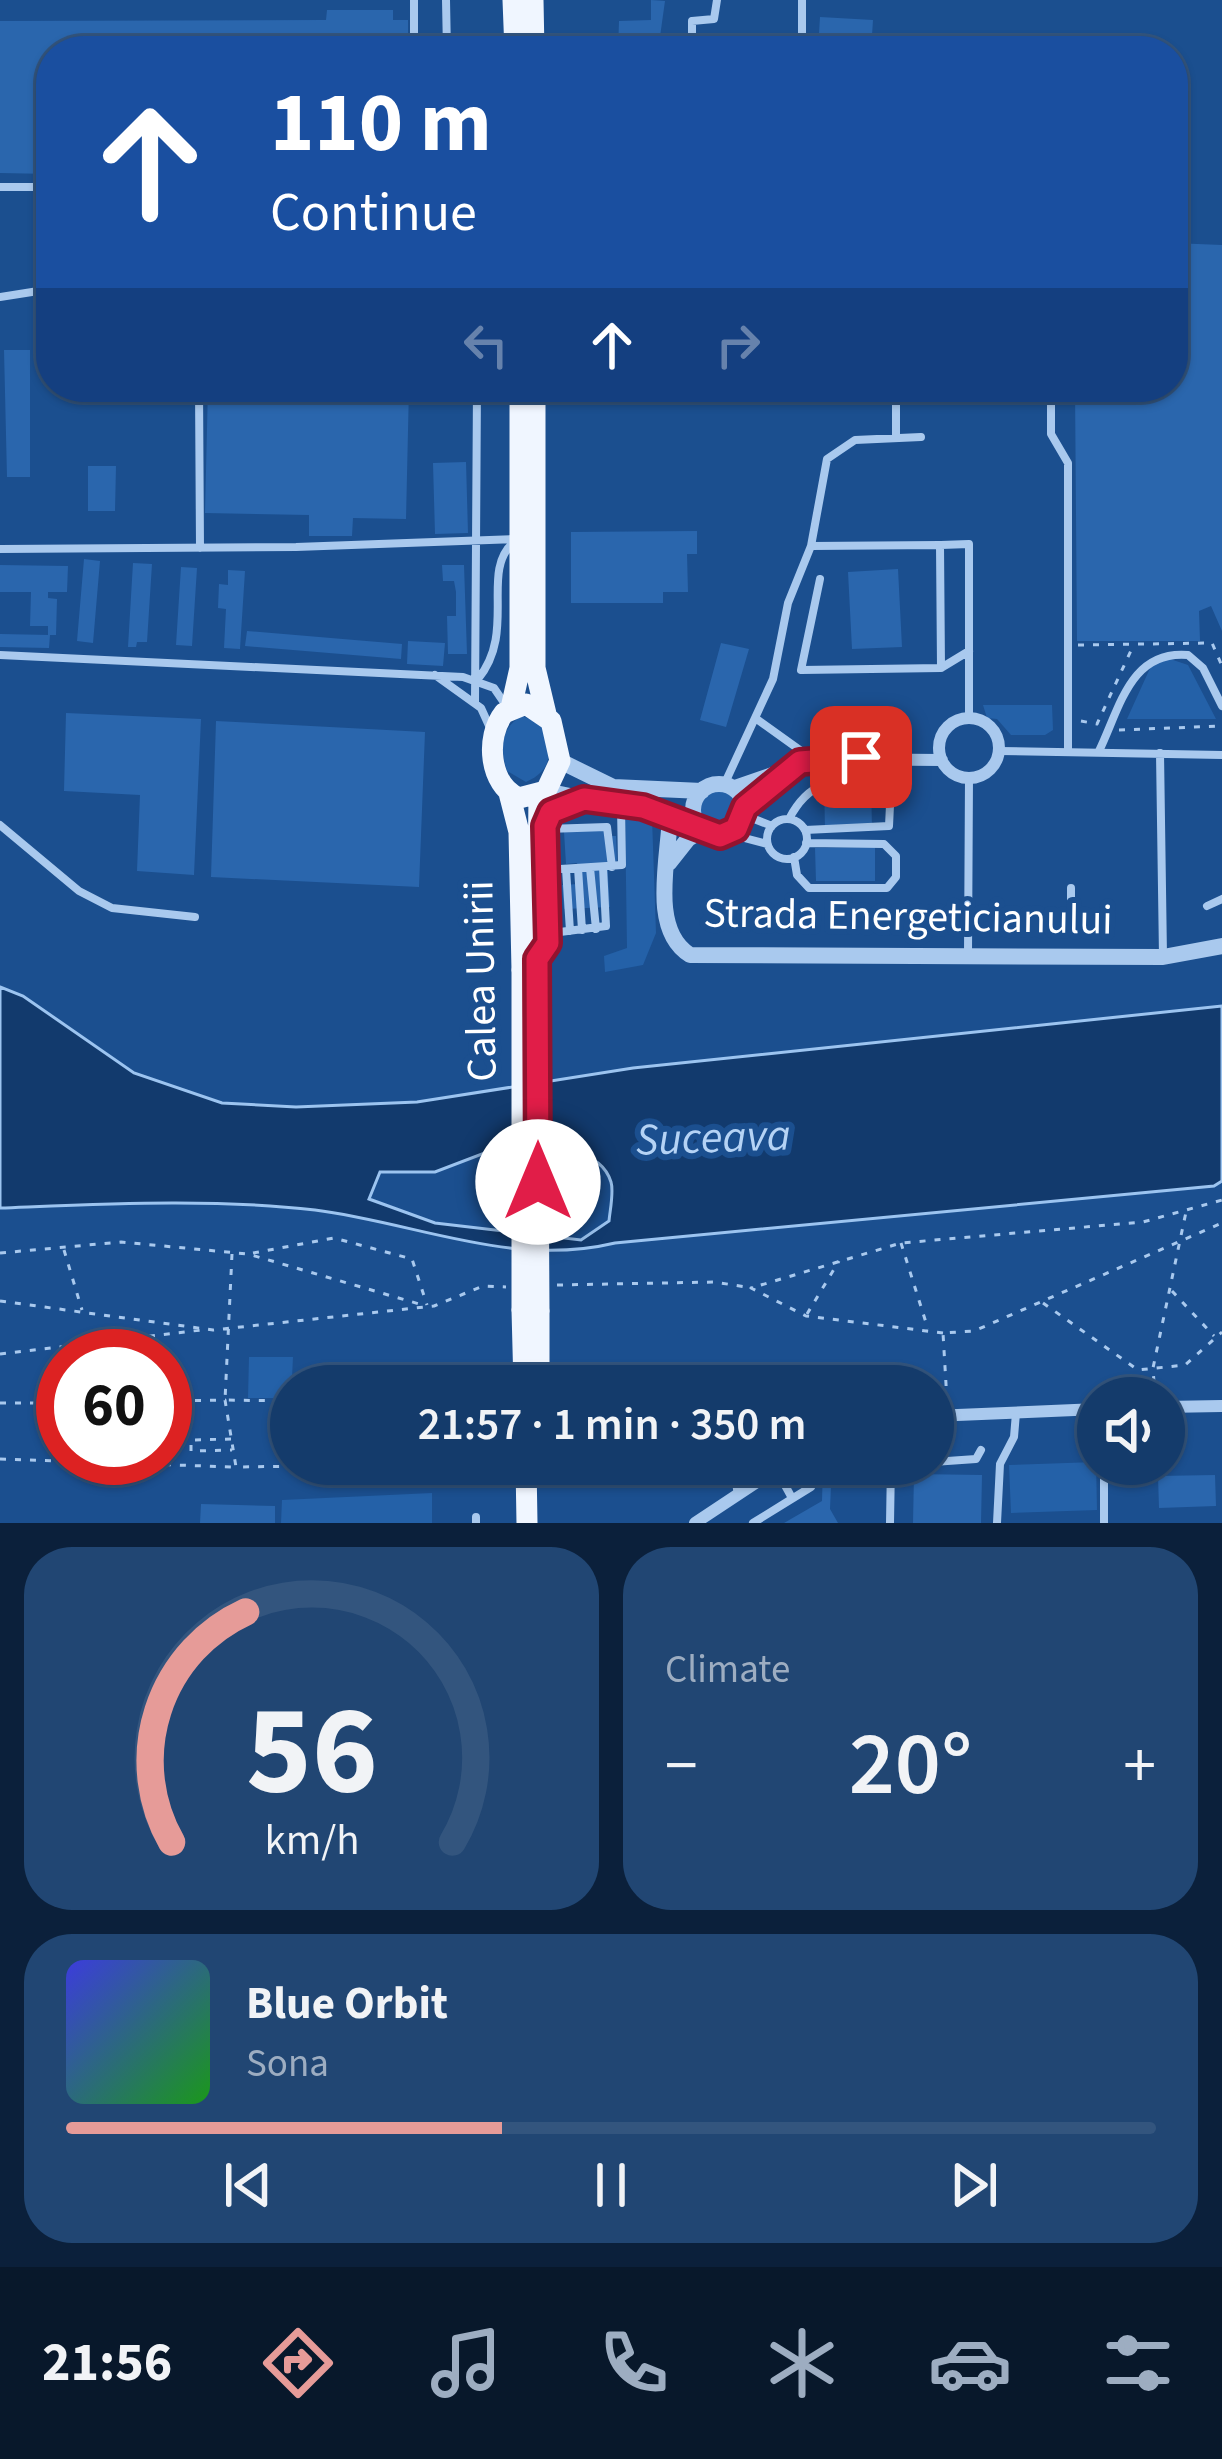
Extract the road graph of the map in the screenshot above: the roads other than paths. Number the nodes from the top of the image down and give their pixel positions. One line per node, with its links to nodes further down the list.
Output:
1 (414, 0): 7 (lane)
2 (446, 0): 8 (lane)
3 (513, 0): 9 (main road)
4 (533, 0): 10 (main road)
5 (717, 0): 11 (lane)
6 (802, 0): 12 (lane)
7 (414, 36)
8 (446, 36)
9 (514, 36)
10 (534, 36)
11 (692, 36)
12 (802, 36)
13 (0, 187): 14 (lane)
14 (36, 187)
15 (36, 291): 16 (lane)
16 (0, 296)
17 (200, 402): 29 (lane)
18 (477, 402): 26 (lane)
19 (520, 402): 25 (main road)
20 (536, 402): 40 (main road)
21 (896, 402): 24 (lane)
22 (1051, 402): 45 (lane)
23 (922, 437): 24 (lane)
24 (896, 438): 28 (lane)
25 (519, 538): 26 (lane); 36 (lane); 39 (main road)
26 (477, 540): 29 (lane); 36 (lane)
27 (940, 545): 28 (lane); 32 (lane); 34 (lane)
28 (812, 546): 42 (lane)
29 (200, 548): 30 (lane)
30 (0, 549)
31 (820, 579): 34 (lane)
32 (969, 652): 34 (lane); 41 (lane)
33 (0, 655): 35 (lane)
34 (941, 668)
35 (434, 674): 36 (lane); 37 (lane)
36 (477, 680): 37 (lane); 39 (lane)
37 (475, 702): 43 (lane)
38 (1222, 706): 46 (lane)
39 (510, 709): 40 (main road); 43 (main road)
40 (546, 714): 51 (main road)
41 (969, 718): 44 (street); 50 (street)
42 (758, 720): 49 (lane); 53 (lane)
43 (493, 736): 55 (main road)
44 (999, 751): 45 (lane); 52 (street)
45 (1068, 752): 46 (lane)
46 (1098, 752): 47 (lane)
47 (1160, 754): 48 (lane); 87 (lane)
48 (1222, 754)
49 (806, 760): 50 (street); 53 (street); 59 (street)
50 (942, 760): 52 (street)
51 (560, 761): 54 (street); 56 (main road)
52 (969, 778): 86 (lane)
53 (728, 786): 54 (street); 59 (street)
54 (702, 791): 64 (street)
55 (509, 793): 56 (main road); 88 (main road, Calea Unirii)
56 (543, 793): 57 (street); 88 (main road, Calea Unirii)
57 (584, 799): 58 (street); 65 (street)
58 (621, 804): 60 (street); 72 (lane)
59 (744, 811): 63 (lane); 67 (street)
60 (670, 815): 64 (street); 71 (street, Strada Energeticianului)
61 (789, 819): 63 (lane); 66 (lane); 66 (lane)
62 (0, 825): 80 (lane)
63 (772, 826): 69 (lane)
64 (700, 827): 67 (street); 71 (street, Strada Energeticianului)
65 (545, 829): 72 (lane); 76 (street)
66 (805, 830): 68 (lane)
67 (729, 834): 69 (lane)
68 (806, 843): 70 (lane); 70 (lane)
69 (768, 844): 70 (lane)
70 (794, 857)
71 (669, 864): 86 (street, Strada Energeticianului)
72 (607, 867): 74 (lane); 82 (lane)
73 (578, 868): 74 (lane); 75 (lane); 83 (lane)
74 (590, 868): 82 (lane)
75 (566, 869): 76 (lane); 84 (lane)
76 (545, 870): 88 (street)
77 (1071, 888): 81 (lane)
78 (1222, 899): 79 (lane)
79 (1207, 906)
80 (195, 917)
81 (1071, 928)
82 (596, 929): 83 (lane)
83 (582, 930): 84 (lane)
84 (570, 931): 88 (lane)
85 (1222, 946): 87 (street, Strada Energeticianului)
86 (968, 956): 87 (street, Strada Energeticianului)
87 (1163, 957)
88 (536, 960): 89 (main road, Calea Unirii, bridge)
89 (530, 1311): 90 (main road, Calea Unirii); 91 (main road, Calea Unirii)
90 (526, 1365)
91 (536, 1365)
92 (1222, 1406): 93 (street)
93 (1185, 1407)
94 (1077, 1410): 95 (street)
95 (1016, 1412): 96 (street); 115 (lane)
96 (954, 1415)
97 (981, 1450): 98 (lane)
98 (954, 1461)
99 (526, 1485): 110 (main road)
100 (539, 1485): 111 (main road)
101 (737, 1485): 107 (lane)
102 (753, 1485): 107 (street)
103 (785, 1485): 108 (lane)
104 (891, 1485): 114 (lane)
105 (1104, 1485): 116 (lane)
106 (811, 1487): 108 (lane)
107 (738, 1496): 109 (street)
108 (792, 1498): 113 (lane)
109 (715, 1518): 112 (street)
110 (527, 1523)
111 (540, 1523)
112 (695, 1523)
113 (753, 1523)
114 (890, 1523)
115 (997, 1523)
116 (1104, 1523)

